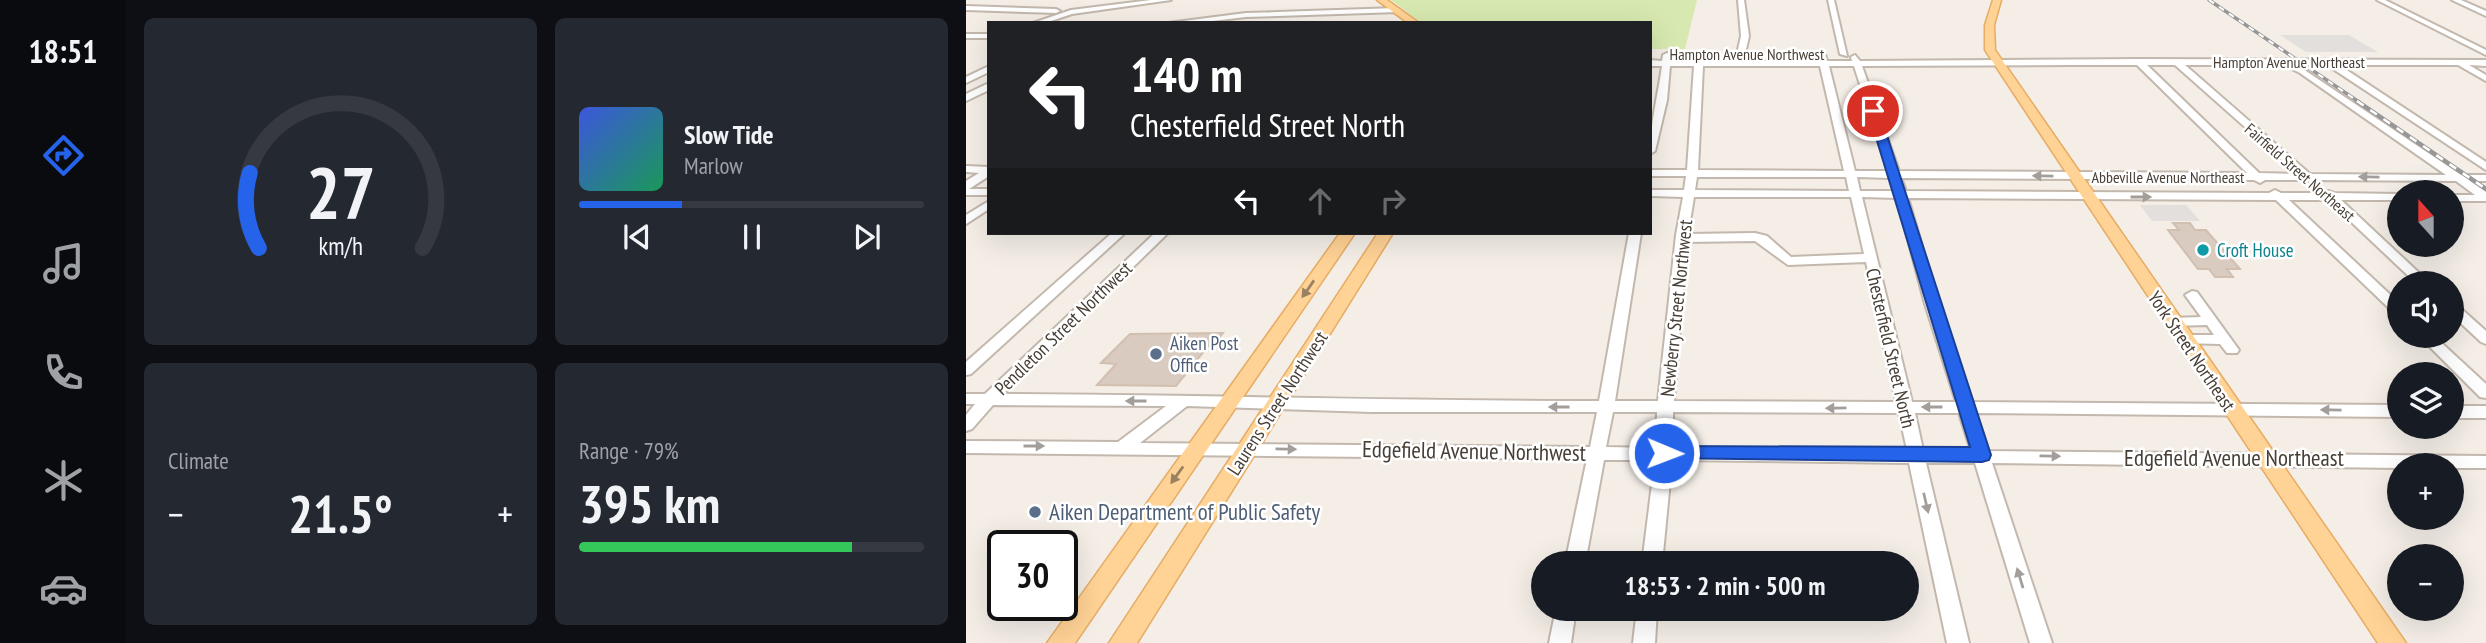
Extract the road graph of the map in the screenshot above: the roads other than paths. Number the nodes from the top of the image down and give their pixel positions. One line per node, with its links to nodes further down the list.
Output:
1 (1006, 0): 9 (street)
2 (1168, 0): 12 (street)
3 (1381, 0): 11 (main road)
4 (1741, 0): 20 (street)
5 (1831, 0): 22 (street)
6 (1997, 0): 26 (main road, York Street Northeast)
7 (2380, 0): 19 (street)
8 (2455, 0): 13 (street)
9 (993, 1): 10 (street)
10 (968, 9): 12 (street)
11 (1396, 10): 15 (street); 16 (main road)
12 (1071, 12): 14 (street)
13 (2486, 14)
14 (1043, 21)
15 (1190, 21)
16 (1411, 21)
17 (966, 36): 18 (street)
18 (987, 36)
19 (2486, 53)
20 (1741, 54): 24 (street, Hampton Avenue Northwest); 25 (street, Hampton Avenue Northwest)
21 (1652, 55): 23 (street, Hampton Avenue Northwest)
22 (1852, 58): 25 (street, Hampton Avenue Northeast); 25 (street, Hampton Avenue Northwest); 26 (street, Hampton Avenue Northeast); 47 (street)
23 (1667, 59): 24 (street, Hampton Avenue Northwest); 31 (street, Hampton Avenue Northwest); 39 (street)
24 (1698, 59): 25 (street, Hampton Avenue Northwest); 45 (street, Newberry Street Northwest)
25 (1823, 59): 46 (street, Chesterfield Street North)
26 (1998, 60): 27 (street, Hampton Avenue Northeast); 48 (main road, York Street Northeast)
27 (2138, 61): 28 (street, Hampton Avenue Northeast); 49 (street, Fairfield Street Northeast)
28 (2176, 61): 29 (street, Hampton Avenue Northeast); 50 (street, Fairfield Street Northeast)
29 (2283, 62): 30 (street, Hampton Avenue Northeast); 51 (street)
30 (2330, 62): 32 (street, Hampton Avenue Northeast); 40 (street)
31 (1652, 63)
32 (2458, 63): 33 (street, Hampton Avenue Northeast); 35 (street)
33 (2486, 63)
34 (987, 69): 36 (street)
35 (2486, 78)
36 (966, 80)
37 (987, 87): 38 (street)
38 (966, 98)
39 (1652, 140)
40 (2486, 167)
41 (966, 169): 42 (street)
42 (987, 171)
43 (987, 173): 53 (street)
44 (1652, 173): 45 (street, Abbeville Avenue Northeast)
45 (1692, 173): 46 (street, Abbeville Avenue Northeast); 56 (street, Newberry Street Northwest)
46 (1850, 173): 47 (street, Abbeville Avenue Northeast); 57 (street, Chesterfield Street North)
47 (1895, 174): 48 (street, Abbeville Avenue Northeast, one-way to 47); 58 (street)
48 (2075, 177): 49 (street, Abbeville Avenue Northeast); 59 (main road, York Street Northeast)
49 (2257, 177): 50 (street, Abbeville Avenue Northeast); 60 (street, Fairfield Street Northeast)
50 (2308, 177): 51 (street, Abbeville Avenue Northeast, one-way to 50); 61 (street, Fairfield Street Northeast)
51 (2458, 178): 52 (street, Abbeville Avenue Northeast); 63 (street)
52 (2486, 178)
53 (966, 189): 54 (street)
54 (987, 192)
55 (1652, 193): 56 (street, Abbeville Avenue Northeast)
56 (1688, 194): 57 (street, Abbeville Avenue Northeast); 72 (street, Newberry Street Northwest)
57 (1856, 194): 58 (street, Abbeville Avenue Northeast); 73 (street, Chesterfield Street North)
58 (1901, 194): 59 (street, Abbeville Avenue Northeast); 93 (street)
59 (2088, 196): 60 (street, Abbeville Avenue Northeast, one-way to 60); 79 (main road, York Street Northeast)
60 (2278, 196): 61 (street, Abbeville Avenue Northeast); 76 (street, Fairfield Street Northeast)
61 (2331, 197): 62 (street, Abbeville Avenue Northeast); 74 (street, Fairfield Street Northeast)
62 (2387, 197)
63 (2486, 197): 64 (street)
64 (2464, 198)
65 (987, 205): 66 (street)
66 (966, 220)
67 (1117, 235): 83 (street, Pendleton Street Northwest)
68 (1160, 235): 86 (street, Pendleton Street Northwest)
69 (1346, 235): 88 (main road, Laurens Street Northwest, one-way to 88)
70 (1384, 235): 89 (main road, Laurens Street Northwest)
71 (1635, 235): 90 (street)
72 (1682, 238): 73 (street); 91 (street, Newberry Street Northwest)
73 (1871, 258): 92 (street, Chesterfield Street North)
74 (2411, 271)
75 (2192, 295): 78 (street)
76 (2387, 299)
77 (2464, 319): 80 (street)
78 (2211, 321): 79 (street); 81 (street)
79 (2172, 322): 81 (main road, York Street Northeast)
80 (2486, 339)
81 (2184, 340): 94 (main road, York Street Northeast)
82 (2439, 348): 84 (street)
83 (966, 370)
84 (2486, 393)
85 (966, 399): 86 (street)
86 (989, 400): 87 (street, one-way to 86); 98 (street, Pendleton Street Northwest)
87 (1183, 401): 88 (street); 99 (street)
88 (1231, 401): 89 (street); 101 (main road, Laurens Street Northwest)
89 (1278, 402): 90 (street, one-way to 89); 102 (main road, Laurens Street Northwest)
90 (1606, 407): 91 (street); 103 (street)
91 (1666, 407): 92 (street, one-way to 91); 104 (street, Newberry Street Northwest)
92 (1904, 407): 93 (street, one-way to 92); 105 (street, Chesterfield Street North)
93 (1965, 407): 94 (street); 106 (street)
94 (2231, 408): 95 (street, one-way to 94); 107 (main road, York Street Northeast)
95 (2387, 411)
96 (2464, 412): 97 (street)
97 (2486, 412)
98 (966, 425)
99 (1124, 446): 100 (street, Edgefield Avenue Northwest, one-way to 99); 101 (street, Edgefield Avenue Northwest)
100 (966, 447)
101 (1196, 449): 102 (street, Edgefield Avenue Northwest); 113 (main road, Laurens Street Northwest, one-way to 113)
102 (1247, 449): 103 (street, Edgefield Avenue Northwest, one-way to 103); 114 (main road, Laurens Street Northwest)
103 (1596, 452): 104 (street, Edgefield Avenue Northwest); 109 (street)
104 (1664, 453): 105 (street, Edgefield Avenue Northwest); 110 (street, Newberry Street Northwest)
105 (1915, 455): 106 (street, Edgefield Avenue Northwest); 117 (street, Chesterfield Street North, one-way to 117)
106 (1982, 455): 107 (street, Edgefield Avenue Northeast, one-way to 107); 118 (street, one-way to 106)
107 (2267, 459): 108 (street, Edgefield Avenue Northeast); 119 (main road, York Street Northeast)
108 (2486, 462)
109 (1577, 551)
110 (1653, 551)
111 (1564, 621): 115 (street)
112 (1646, 621): 116 (street)
113 (1060, 643)
114 (1122, 643)
115 (1560, 643)
116 (1644, 643)
117 (1958, 643)
118 (2040, 643)
119 (2392, 643)

